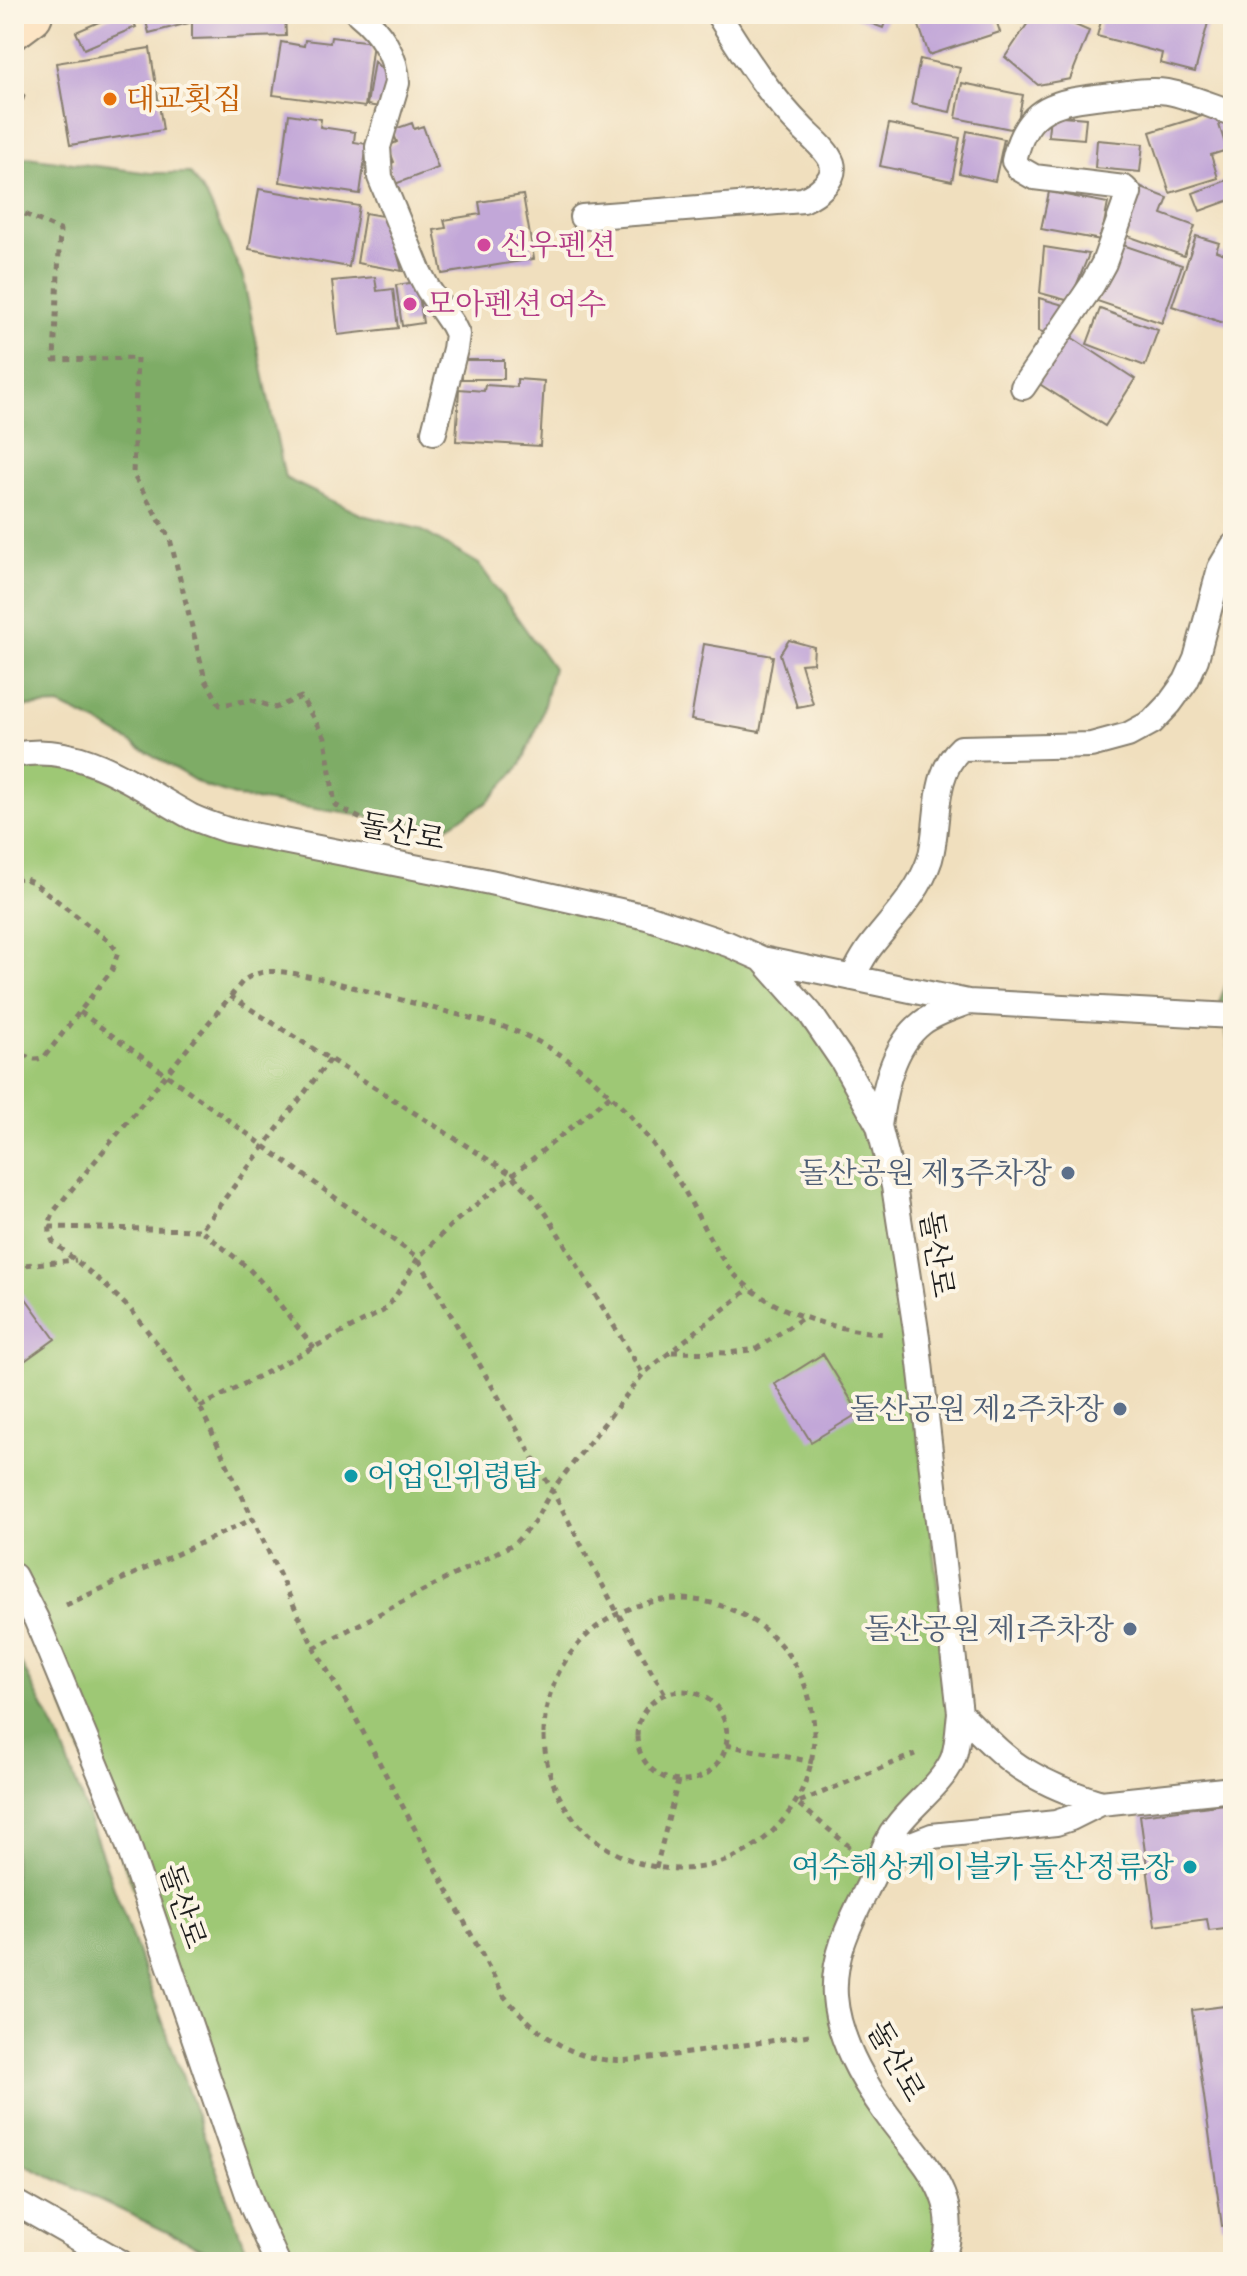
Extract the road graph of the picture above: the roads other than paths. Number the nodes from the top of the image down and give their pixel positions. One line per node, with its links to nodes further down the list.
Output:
1 (30, 14): 4 (street)
2 (359, 14): 8 (lane)
3 (718, 14): 6 (lane)
4 (14, 26)
5 (1233, 113): 7 (lane)
6 (582, 217)
7 (1023, 387)
8 (434, 432)
9 (1233, 546): 12 (lane)
10 (14, 755): 11 (lane, 돌산로)
11 (762, 959): 12 (lane); 15 (lane, 돌산로)
12 (852, 978): 13 (lane)
13 (968, 1002): 14 (lane); 15 (lane)
14 (1233, 1016)
15 (879, 1126): 17 (lane, 돌산로)
16 (14, 1576): 23 (lane, 돌산로)
17 (958, 1725): 19 (lane); 20 (lane, 돌산로)
18 (1233, 1789): 19 (lane)
19 (1101, 1803): 20 (lane)
20 (876, 1869): 24 (lane, 돌산로)
21 (14, 2202): 22 (lane)
22 (120, 2262)
23 (277, 2262)
24 (941, 2262)

